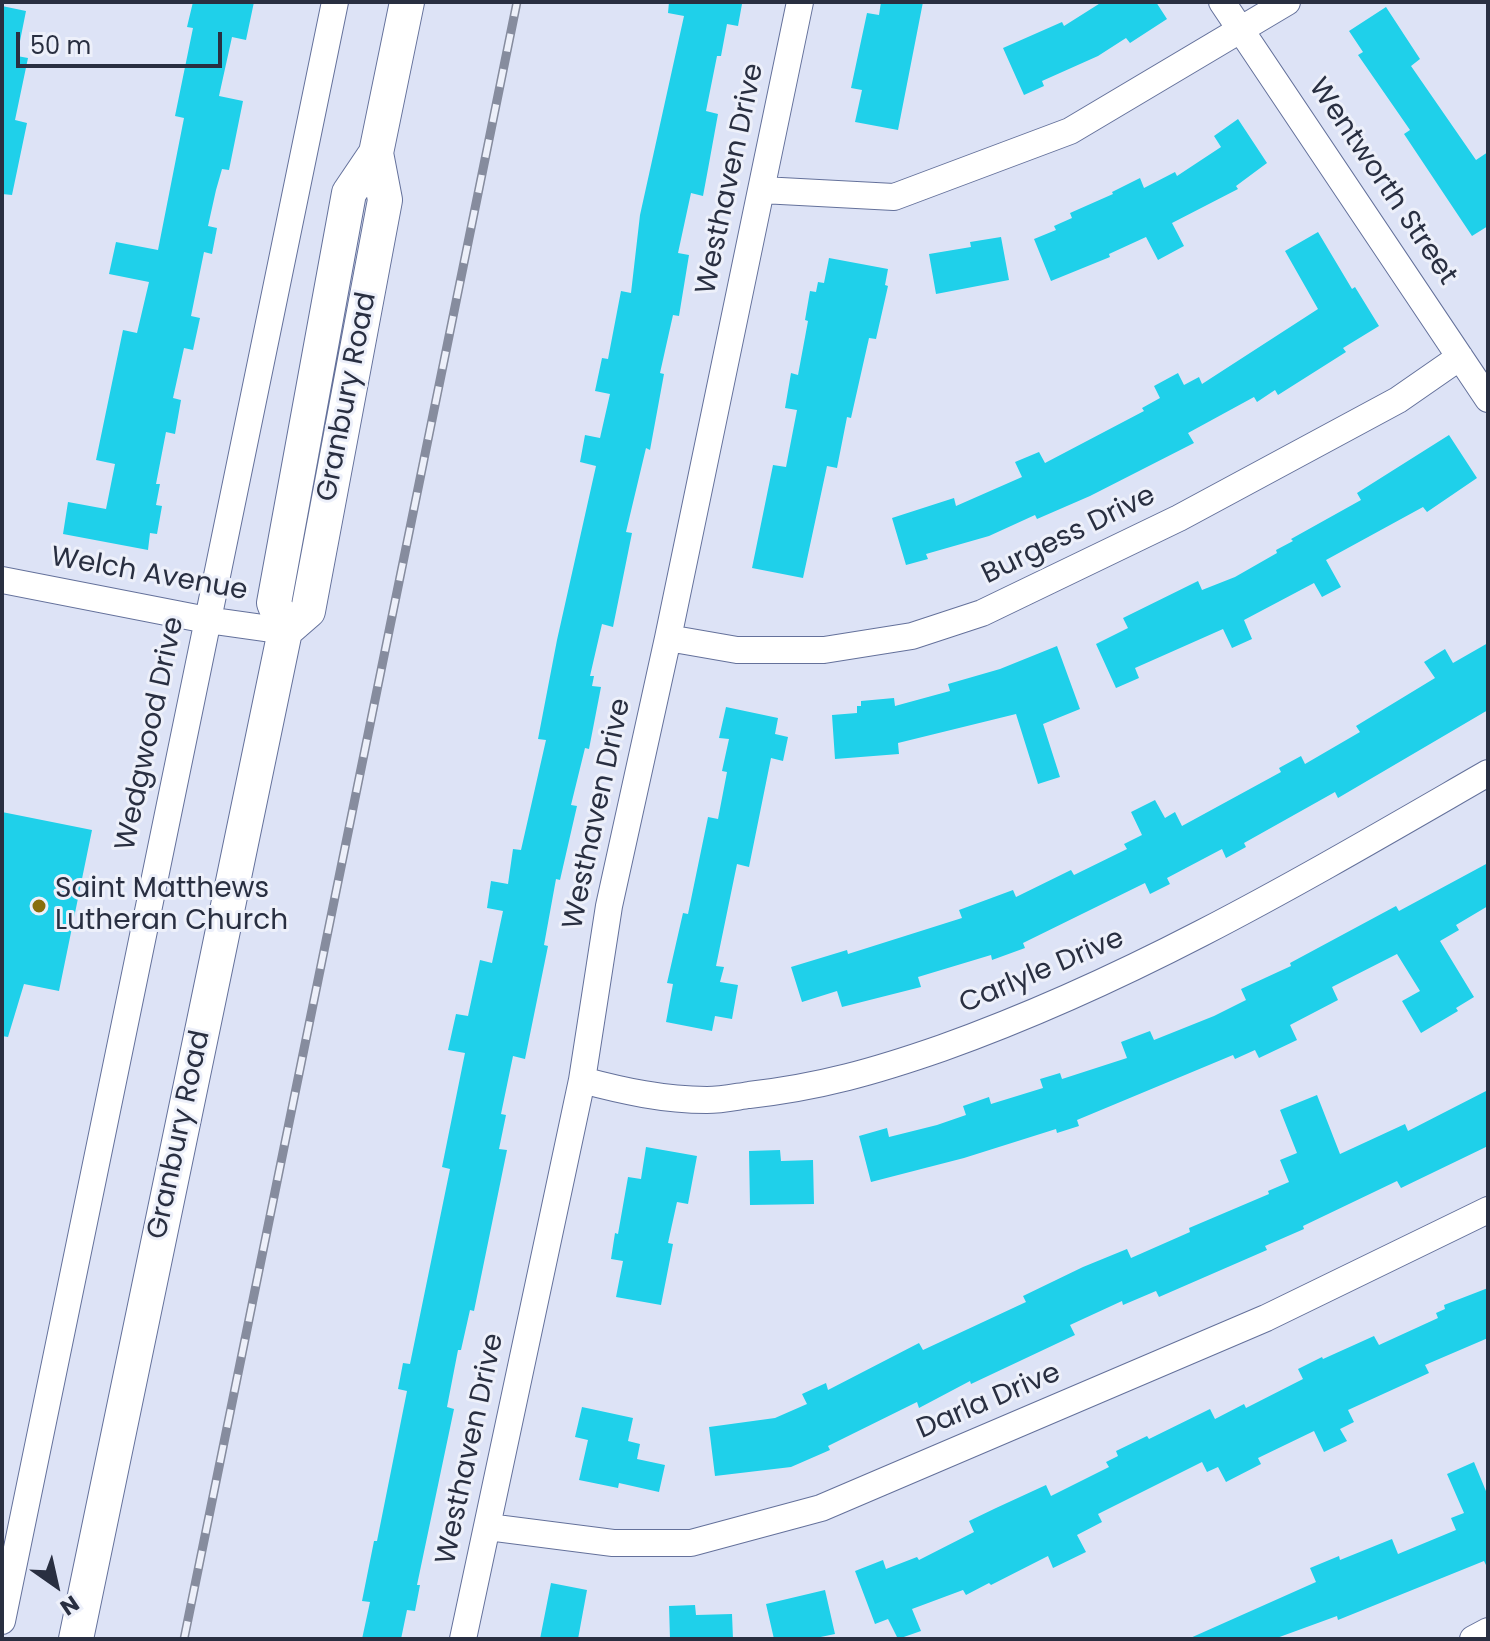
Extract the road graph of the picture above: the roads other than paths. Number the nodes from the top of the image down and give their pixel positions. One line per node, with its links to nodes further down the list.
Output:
1 (335, 2): 11 (street, Wedgwood Drive)
2 (407, 2): 12 (main road, Granbury Road)
3 (800, 2): 7 (street, Westhaven Drive)
4 (1222, 2): 6 (street, Wentworth Street)
5 (1287, 2): 6 (street)
6 (1242, 29): 7 (street); 8 (street, Wentworth Street)
7 (762, 190): 13 (street, Westhaven Drive)
8 (1460, 357): 9 (street, Wentworth Street); 13 (street, Burgess Drive)
9 (1488, 399)
10 (2, 580): 11 (street, Welch Avenue)
11 (207, 620): 12 (street, Welch Avenue); 18 (street, Wedgwood Drive)
12 (285, 631): 20 (main road, Granbury Road)
13 (668, 638): 15 (street, Westhaven Drive)
14 (1488, 773): 15 (street, Carlyle Drive)
15 (582, 1080): 17 (street, Westhaven Drive)
16 (1488, 1210): 17 (street, Darla Drive)
17 (488, 1527): 21 (street, Westhaven Drive)
18 (2, 1621)
19 (1488, 1631): 22 (street)
20 (76, 1639)
21 (463, 1639)
22 (1473, 1639)

